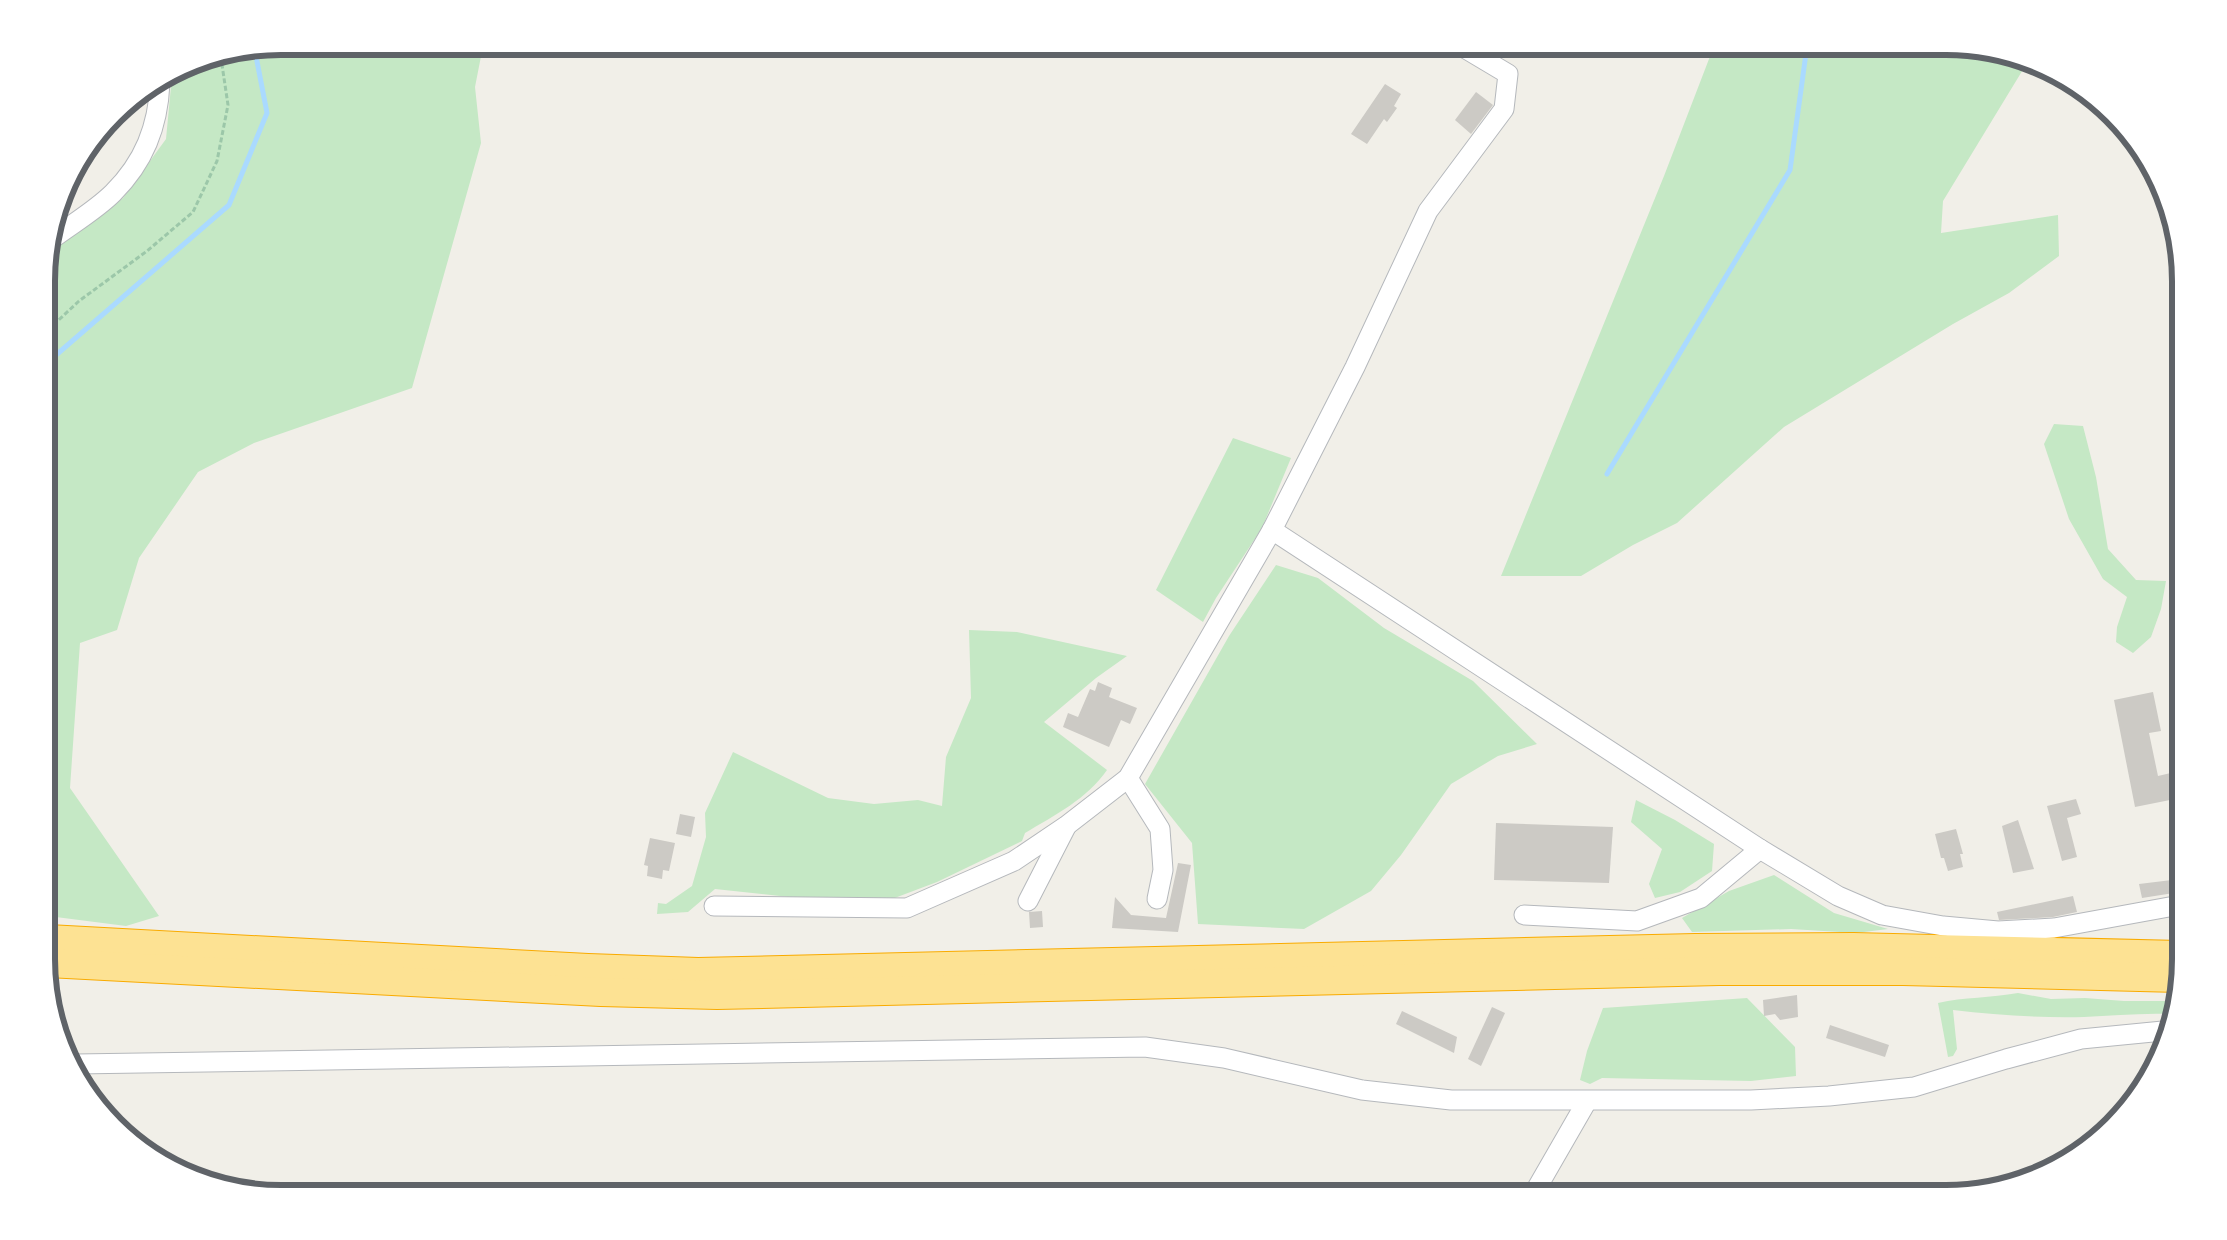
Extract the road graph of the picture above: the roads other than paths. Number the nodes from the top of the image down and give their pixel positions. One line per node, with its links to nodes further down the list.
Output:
1 (1477, 55): 4 (street)
2 (159, 91): 3 (street)
3 (60, 233)
4 (1272, 530): 5 (street); 7 (street)
5 (1128, 778): 6 (street); 8 (street)
6 (1066, 826): 9 (street); 10 (street)
7 (1760, 848): 11 (street); 12 (street)
8 (1158, 899)
9 (1028, 901)
10 (714, 906)
11 (2172, 906)
12 (1524, 916)
13 (55, 939): 14 (highway)
14 (2172, 955)
15 (55, 963): 16 (highway)
16 (2171, 978)
17 (2160, 1031): 19 (street)
18 (81, 1064): 19 (street)
19 (1587, 1101): 20 (street)
20 (1539, 1185)

